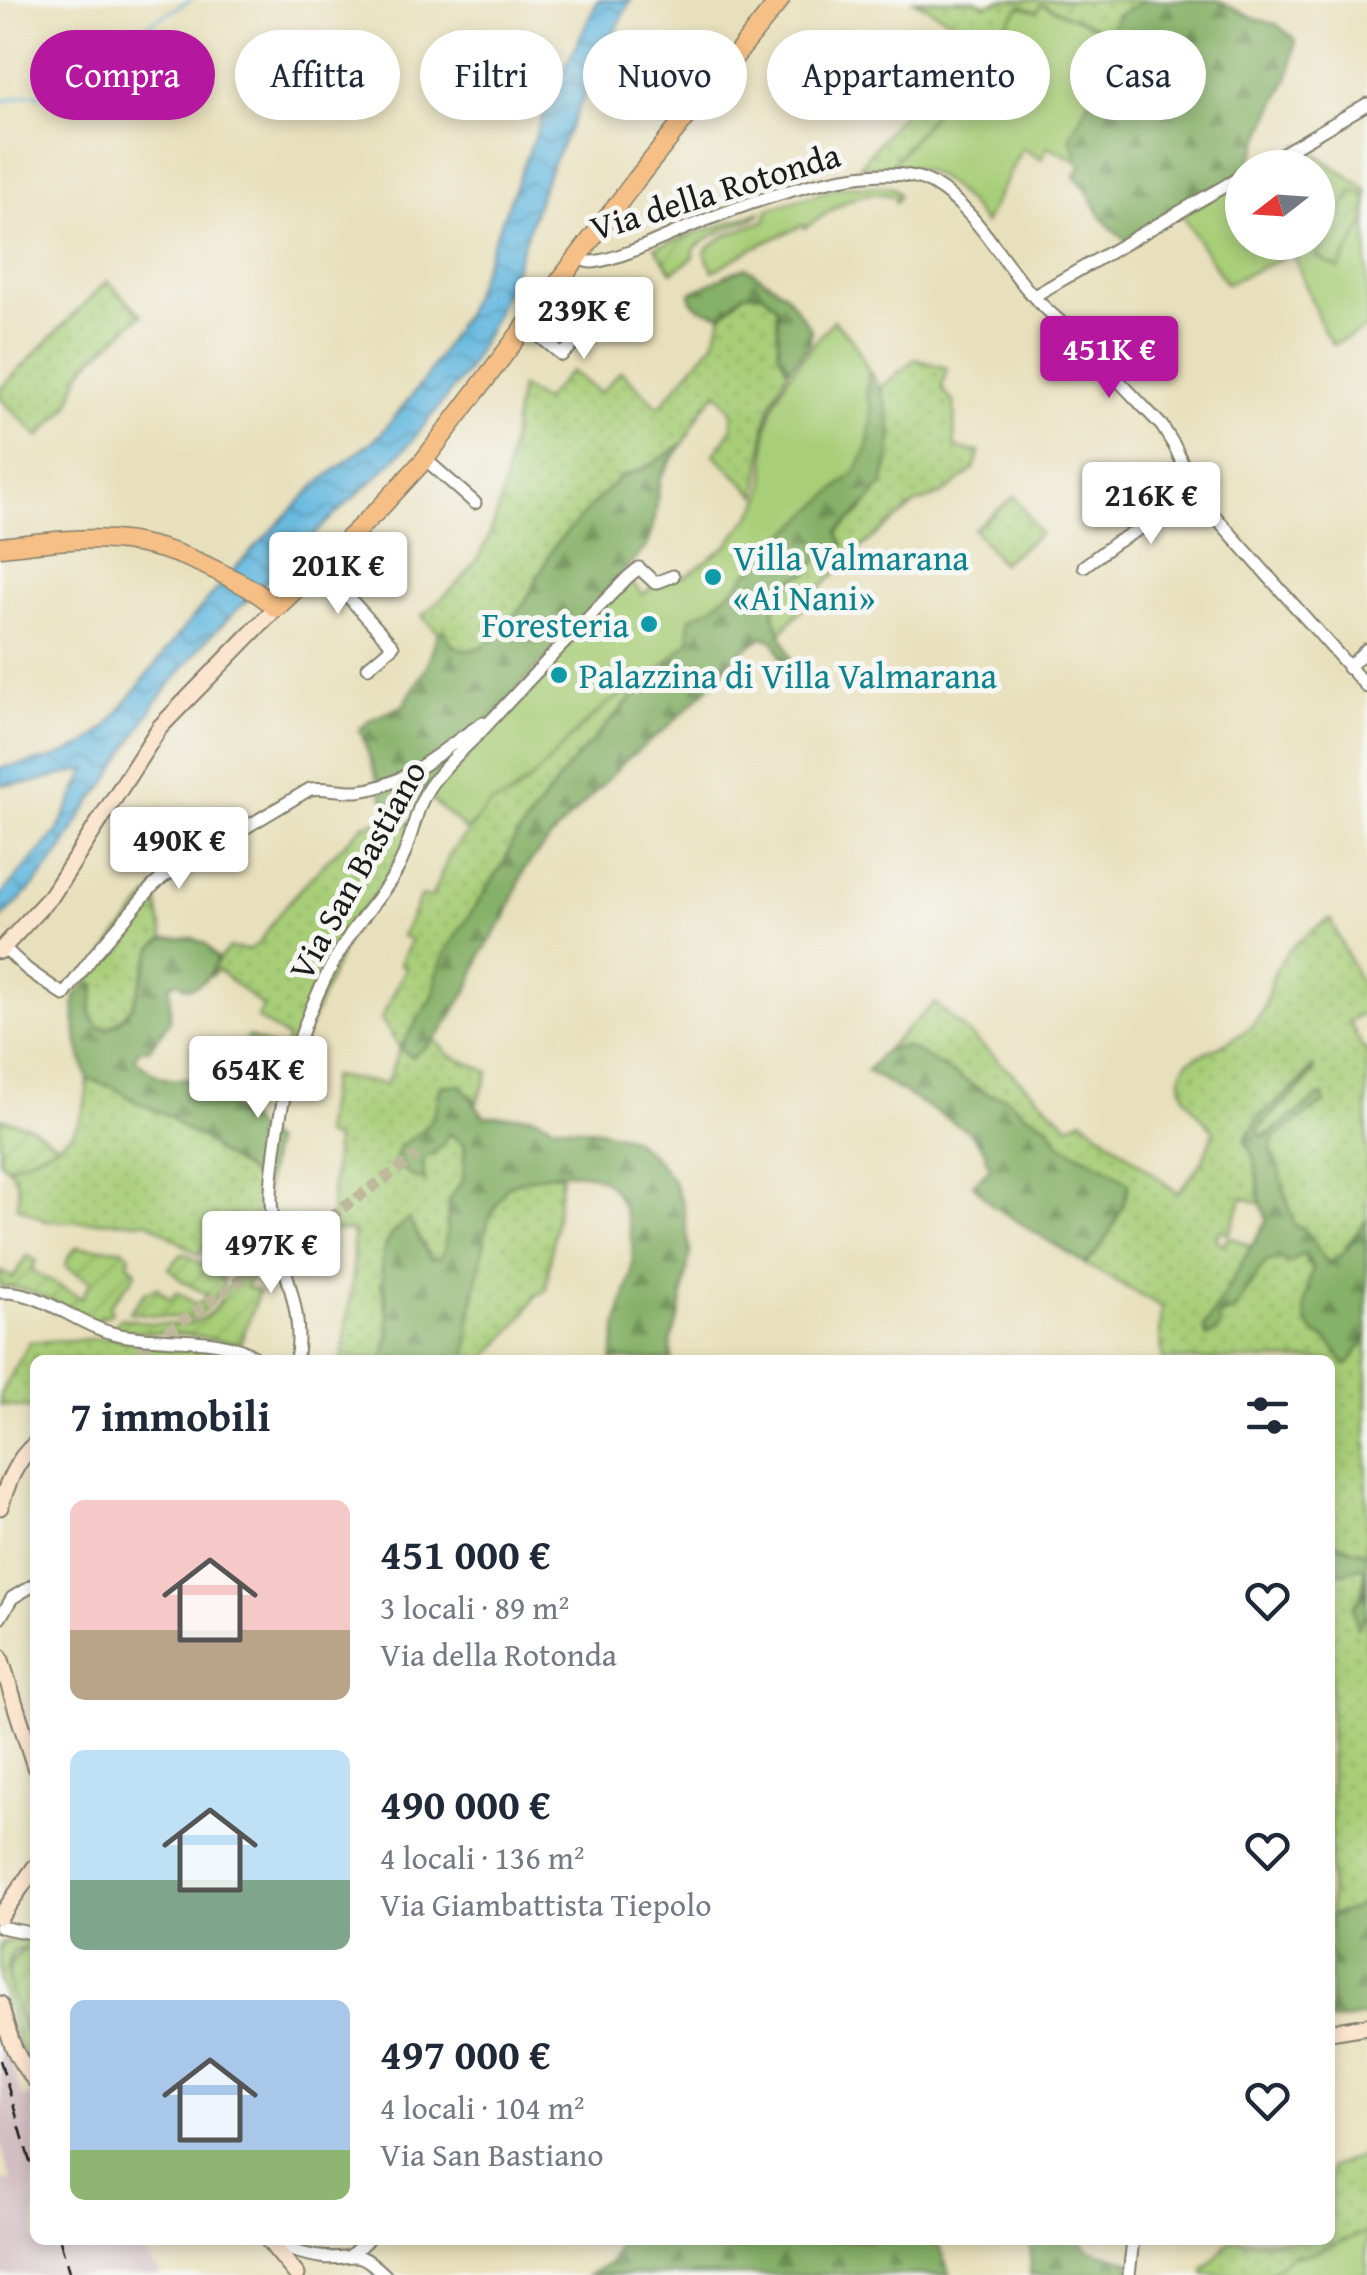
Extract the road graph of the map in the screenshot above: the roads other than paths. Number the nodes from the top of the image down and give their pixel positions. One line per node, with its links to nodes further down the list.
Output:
1 (780, 0): 5 (main road)
2 (1367, 104): 3 (street)
3 (1289, 150)
4 (1225, 186): 7 (street)
5 (579, 257): 7 (street, Via della Rotonda); 8 (main road)
6 (634, 286): 8 (street)
7 (1034, 296): 10 (street, Via della Rotonda)
8 (526, 325): 9 (main road)
9 (425, 459): 11 (street); 13 (main road)
10 (1197, 496): 14 (street); 19 (street, Via della Rotonda)
11 (475, 503)
12 (0, 547): 16 (main road)
13 (320, 566): 16 (main road); 18 (street)
14 (1084, 566)
15 (673, 576): 21 (street)
16 (276, 608): 22 (main road)
17 (1367, 650): 19 (street)
18 (368, 666)
19 (1348, 668): 20 (street, Via della Rotonda)
20 (1367, 688)
21 (495, 716): 22 (street); 25 (street, Via San Bastiano)
22 (2, 949)
23 (0, 1292): 24 (street)
24 (251, 1355)
25 (297, 1355)
26 (30, 1448): 27 (main road)
27 (0, 1507)
28 (30, 1587): 29 (street)
29 (0, 1618)
30 (0, 1657): 31 (main road)
31 (30, 1752)
32 (30, 1875): 33 (main road)
33 (1, 1916): 34 (street)
34 (30, 1931)
35 (0, 2004): 38 (main road)
36 (1367, 2026): 37 (main road)
37 (1335, 2031)
38 (30, 2074)
39 (273, 2245): 44 (main road)
40 (281, 2245): 43 (street)
41 (362, 2245): 43 (street)
42 (1132, 2245): 46 (street)
43 (352, 2254): 45 (street)
44 (297, 2275)
45 (385, 2275)
46 (1129, 2275)

